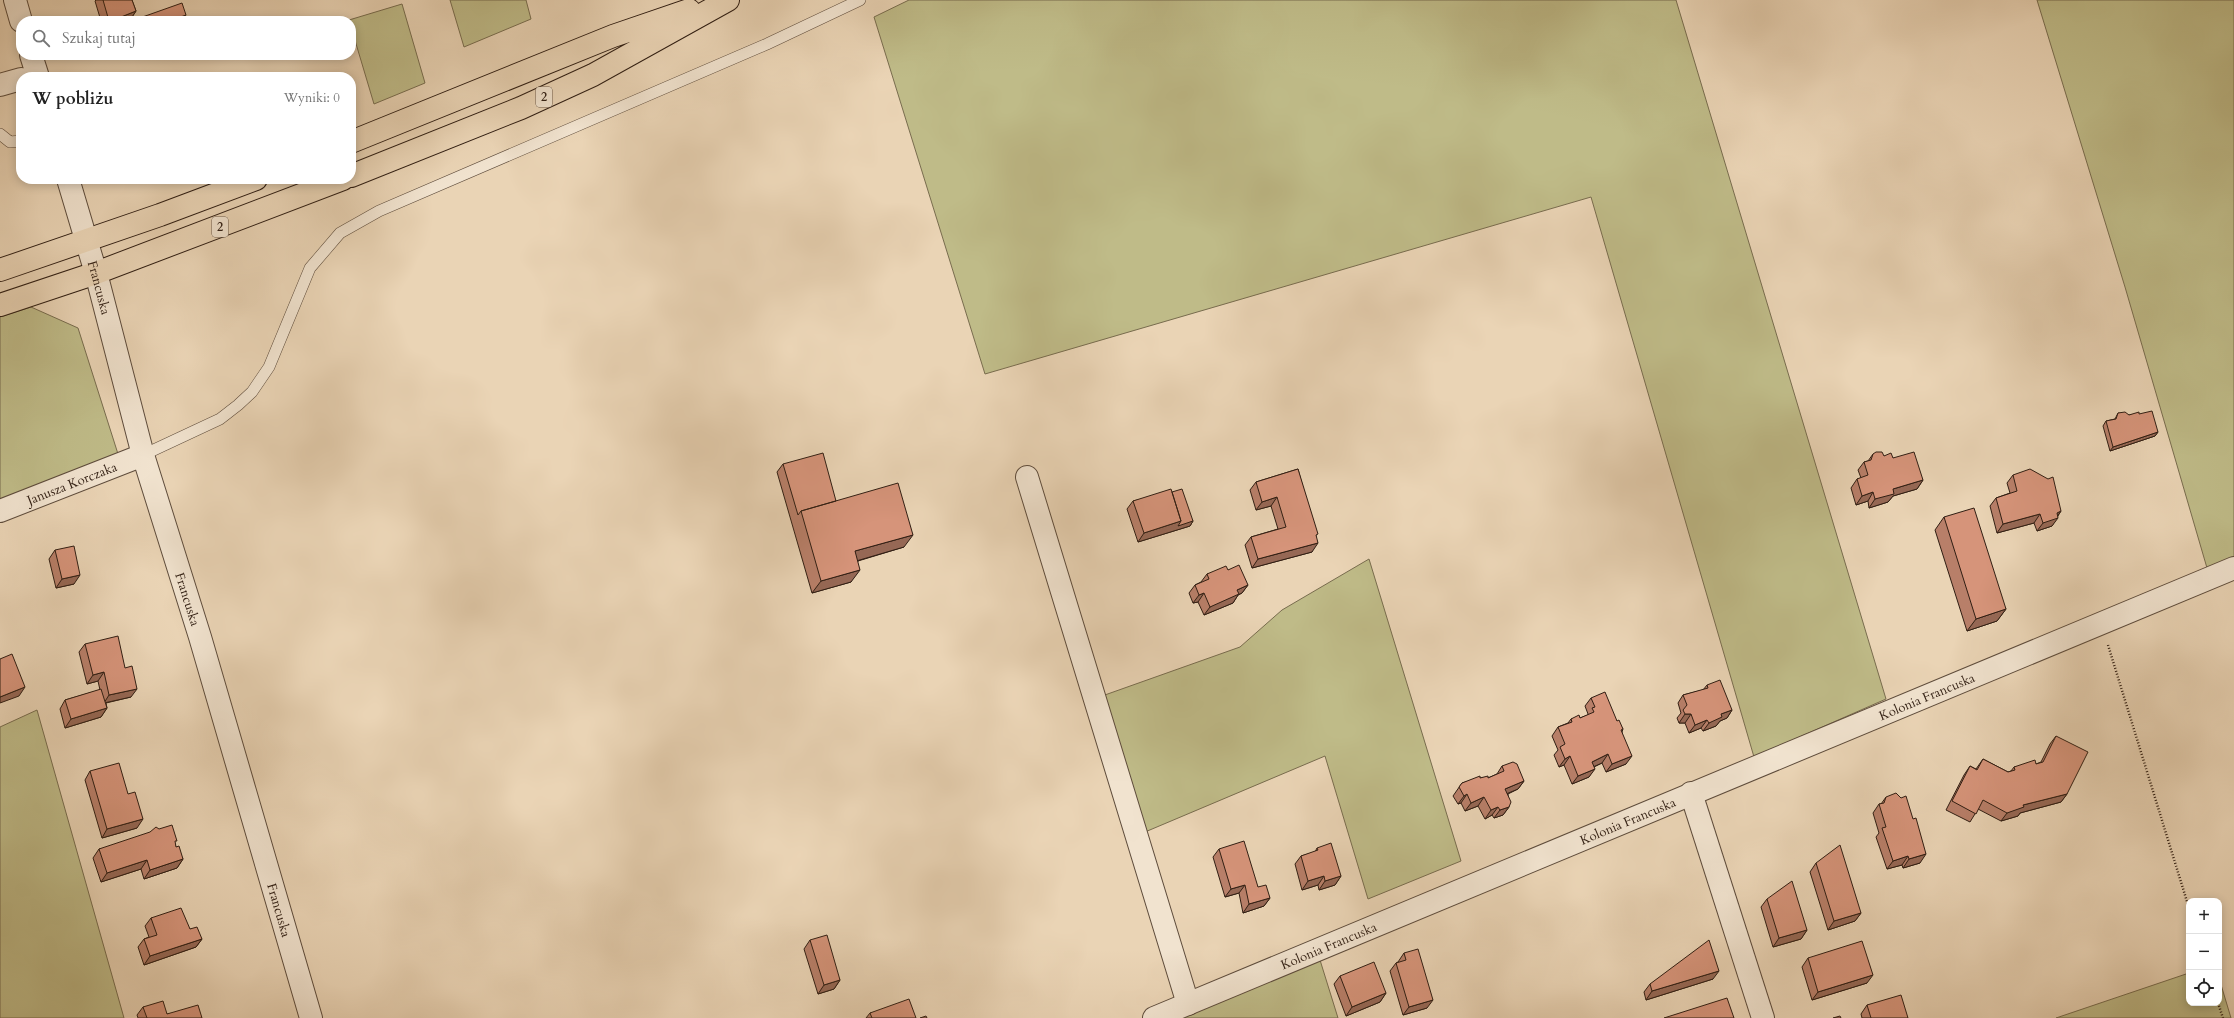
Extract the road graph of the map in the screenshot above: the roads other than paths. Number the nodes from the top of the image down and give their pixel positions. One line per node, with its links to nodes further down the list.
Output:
1 (15, 0): 5 (street)
2 (721, 0): 9 (highway, 2)
3 (728, 0): 11 (highway, 2)
4 (860, 0): 19 (lane)
5 (20, 16)
6 (16, 78): 7 (street)
7 (0, 85)
8 (0, 134): 10 (lane)
9 (356, 140)
10 (16, 141)
11 (356, 174)
12 (70, 184): 15 (street, Francuska)
13 (242, 184): 15 (highway)
14 (329, 184): 17 (highway, 2)
15 (87, 241): 16 (highway); 17 (street, Francuska)
16 (0, 270)
17 (96, 272): 18 (highway, 2); 19 (street, Francuska)
18 (0, 305)
19 (143, 455): 21 (street, Janusza Korczaka); 25 (street, Francuska)
20 (1027, 477): 24 (street)
21 (0, 511)
22 (2234, 568): 23 (street, Kolonia Francuska)
23 (1691, 793): 24 (street, Kolonia Francuska); 27 (street)
24 (1188, 1004): 26 (street, Kolonia Francuska)
25 (311, 1018)
26 (1154, 1018)
27 (1764, 1018)

